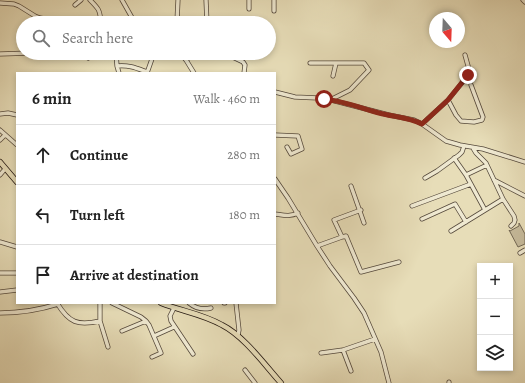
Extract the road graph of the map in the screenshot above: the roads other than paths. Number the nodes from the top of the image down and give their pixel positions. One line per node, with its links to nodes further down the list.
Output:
1 (81, 0): 9 (street)
2 (90, 0): 13 (street)
3 (122, 0): 14 (street)
4 (178, 0): 15 (street)
5 (206, 0): 16 (street)
6 (249, 0): 10 (street)
7 (274, 0): 11 (street)
8 (0, 3): 12 (street)
9 (75, 5)
10 (249, 9)
11 (274, 11)
12 (35, 16)
13 (100, 16)
14 (131, 16)
15 (178, 16)
16 (207, 16)
17 (16, 53): 18 (street)
18 (0, 54)
19 (465, 55): 35 (street)
20 (117, 60): 26 (street)
21 (152, 60): 28 (street)
22 (186, 60): 29 (street)
23 (239, 60): 30 (street)
24 (310, 63): 25 (street)
25 (336, 63): 31 (street); 34 (street)
26 (117, 66): 27 (street); 28 (street)
27 (119, 72)
28 (147, 72)
29 (193, 72)
30 (244, 72)
31 (333, 76)
32 (471, 85): 35 (street)
33 (276, 92): 34 (street)
34 (331, 100): 38 (street)
35 (448, 100): 38 (street)
36 (0, 114): 37 (street)
37 (16, 115)
38 (422, 124): 44 (street)
39 (0, 130): 40 (street)
40 (5, 135): 42 (street); 43 (street)
41 (276, 135): 45 (street)
42 (0, 140)
43 (16, 144)
44 (464, 146): 46 (street); 47 (street)
45 (287, 147)
46 (474, 148): 49 (street); 50 (street)
47 (454, 158): 53 (street); 54 (street)
48 (0, 162): 51 (main road)
49 (525, 162)
50 (487, 165): 53 (street); 56 (street)
51 (5, 169): 52 (street); 57 (main road)
52 (0, 175)
53 (466, 175): 58 (street)
54 (425, 178)
55 (276, 180): 66 (street)
56 (493, 180): 60 (street); 61 (street)
57 (16, 181)
58 (471, 184): 62 (street); 64 (street)
59 (351, 186): 63 (street)
60 (525, 196)
61 (503, 199): 64 (street); 70 (street)
62 (412, 206)
63 (361, 210): 69 (street); 72 (street)
64 (485, 210): 68 (street)
65 (276, 214): 66 (street)
66 (298, 214): 75 (street)
67 (422, 219): 68 (street)
68 (466, 222): 71 (street)
69 (364, 223)
70 (511, 226)
71 (451, 232)
72 (342, 237): 75 (street); 78 (street)
73 (0, 242): 74 (street)
74 (16, 246)
75 (317, 246): 99 (street)
76 (525, 250): 77 (street)
77 (520, 252)
78 (399, 262)
79 (0, 273): 80 (street)
80 (16, 273)
81 (16, 290): 82 (street)
82 (0, 292)
83 (55, 304): 92 (street)
84 (58, 304): 93 (street)
85 (100, 304): 93 (street)
86 (114, 304): 94 (street)
87 (164, 304): 90 (main road)
88 (190, 304): 91 (street)
89 (236, 304): 97 (street)
90 (174, 308): 95 (street); 97 (main road)
91 (211, 308)
92 (0, 314)
93 (100, 321): 100 (street)
94 (146, 322): 96 (street); 98 (street)
95 (174, 327): 98 (street); 103 (street)
96 (122, 331)
97 (238, 335): 108 (main road)
98 (154, 336): 104 (street)
99 (375, 339): 101 (street); 109 (street)
100 (108, 347)
101 (343, 350): 102 (street); 106 (street)
102 (321, 353)
103 (193, 354)
104 (152, 357)
105 (245, 370): 107 (street)
106 (351, 371)
107 (255, 383)
108 (281, 383)
109 (389, 383)

